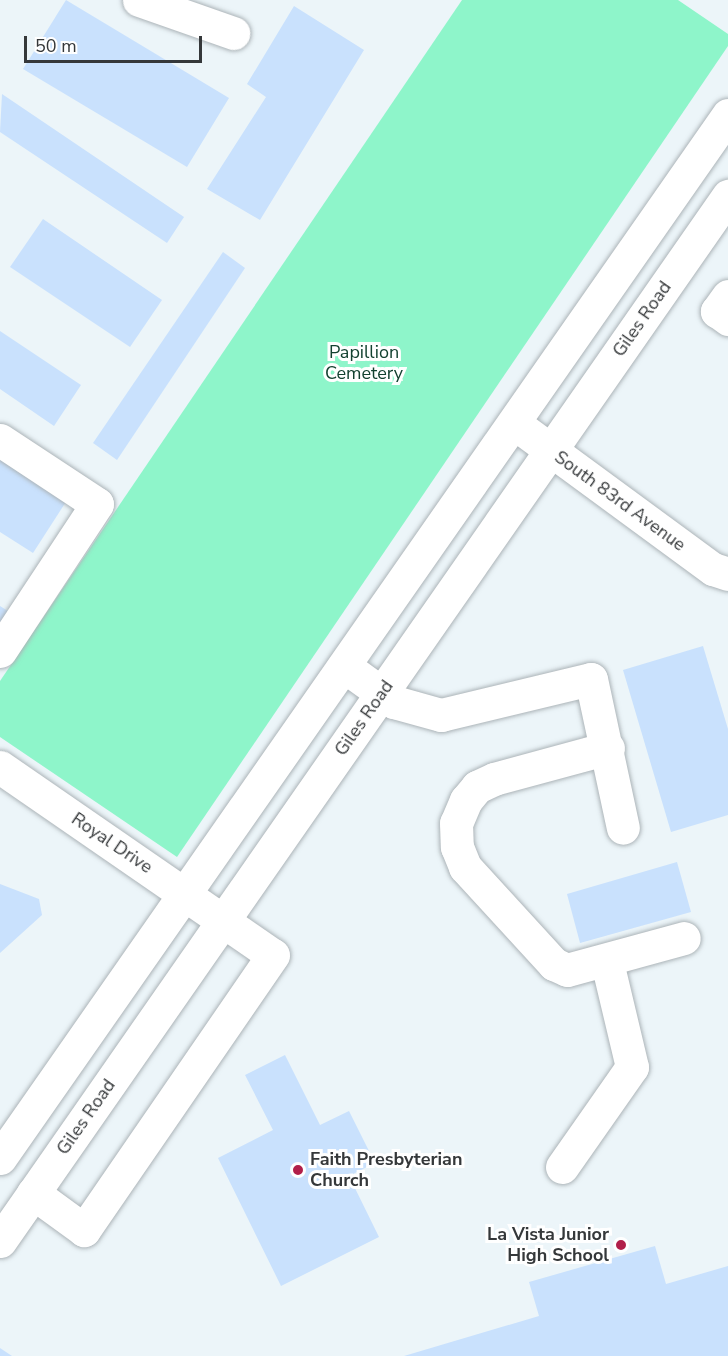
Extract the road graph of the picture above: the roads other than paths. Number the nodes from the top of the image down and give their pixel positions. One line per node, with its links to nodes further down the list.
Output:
1 (139, 0): 2 (main road)
2 (233, 33)
3 (728, 115): 7 (main road)
4 (728, 196): 9 (main road, Giles Road)
5 (728, 296): 6 (main road)
6 (728, 319)
7 (514, 423): 9 (main road, South 83rd Avenue); 12 (main road)
8 (0, 440): 11 (main road)
9 (550, 450): 10 (main road, South 83rd Avenue); 13 (main road, Giles Road)
10 (728, 574)
11 (0, 651)
12 (344, 666): 13 (main road); 17 (main road)
13 (381, 693): 14 (main road); 18 (main road, Giles Road)
14 (608, 748): 16 (main road); 20 (main road)
15 (0, 767): 17 (main road, Royal Drive)
16 (623, 828)
17 (185, 893): 18 (main road, Royal Drive); 21 (main road)
18 (223, 920): 23 (main road, Giles Road); 23 (main road, Royal Drive)
19 (684, 938): 20 (main road)
20 (607, 963): 22 (main road)
21 (0, 1158)
22 (562, 1167)
23 (33, 1193): 24 (main road, Giles Road)
24 (0, 1241)

